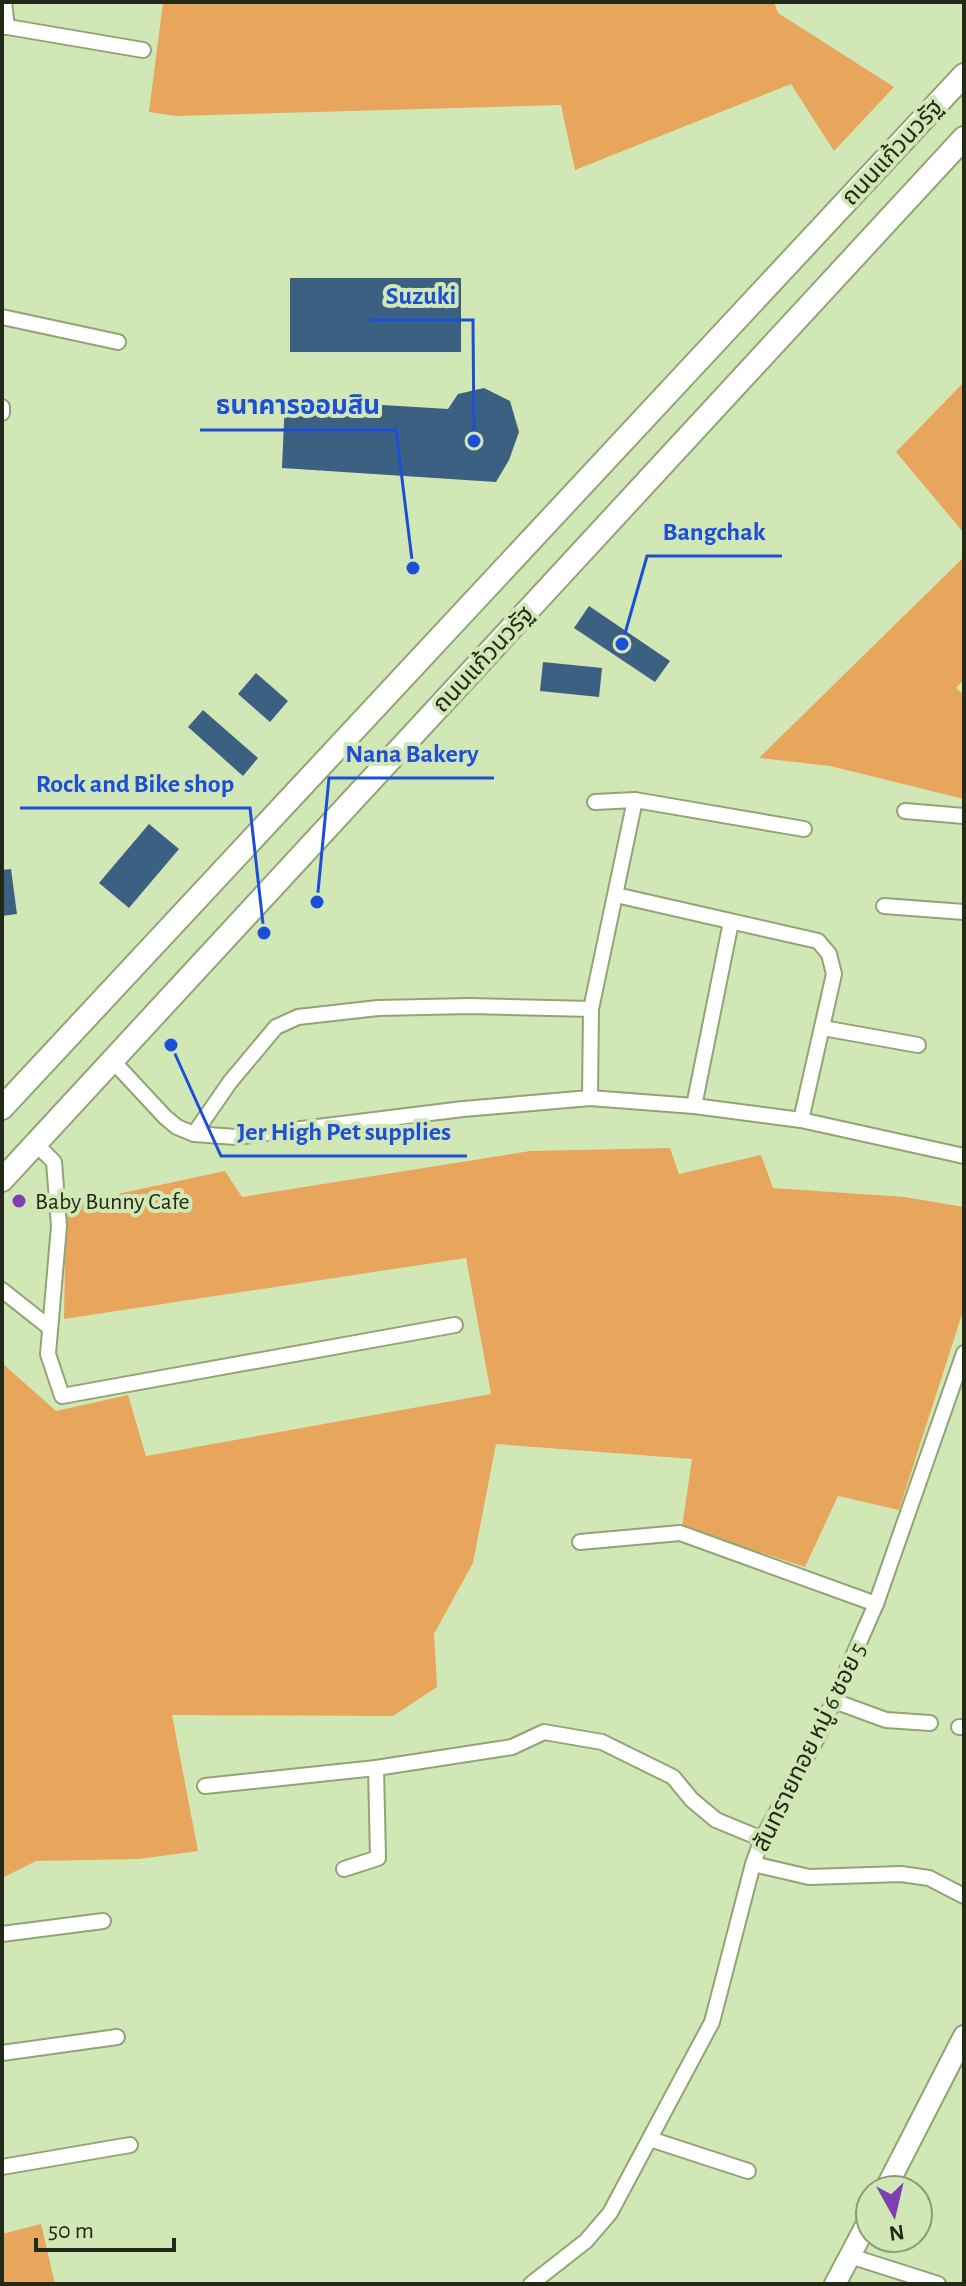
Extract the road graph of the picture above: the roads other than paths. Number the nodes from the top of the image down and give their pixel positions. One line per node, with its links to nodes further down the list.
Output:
1 (4, 2): 2 (street)
2 (4, 26): 3 (street)
3 (143, 50)
4 (964, 75): 25 (main road, ถนนแก้วนวรัฐ)
5 (964, 138): 22 (main road, ถนนแก้วนวรัฐ)
6 (2, 317): 7 (street)
7 (118, 342)
8 (2, 407): 9 (street)
9 (2, 413)
10 (635, 800): 11 (street); 14 (street); 15 (street)
11 (595, 802)
12 (905, 811): 13 (street)
13 (964, 816)
14 (804, 829)
15 (616, 895): 18 (street); 19 (street)
16 (884, 906): 17 (street)
17 (964, 912)
18 (731, 922): 20 (street); 24 (street)
19 (591, 1009): 23 (street); 27 (street)
20 (823, 1028): 21 (street); 26 (street)
21 (918, 1045)
22 (112, 1060): 27 (street); 28 (main road, ถนนแก้วนวรัฐ)
23 (590, 1098): 24 (street); 27 (street)
24 (694, 1106): 26 (street)
25 (2, 1108)
26 (801, 1120): 29 (street)
27 (194, 1134)
28 (35, 1143): 30 (main road, ถนนแก้วนวรัฐ); 33 (street)
29 (964, 1156)
30 (2, 1180)
31 (2, 1290): 33 (street)
32 (455, 1325): 33 (street)
33 (50, 1328)
34 (964, 1353): 35 (street, สันทรายทอย หมู่ 6 ซอย 5)
35 (960, 1376): 37 (street, สันทรายทอย หมู่ 6 ซอย 5)
36 (580, 1542): 37 (street)
37 (876, 1604): 38 (street, สันทรายทอย หมู่ 6 ซอย 5)
38 (834, 1701): 39 (street); 42 (street, สันทรายทอย หมู่ 6 ซอย 5)
39 (930, 1723)
40 (376, 1768): 41 (street); 42 (street); 44 (street)
41 (205, 1786)
42 (762, 1839): 43 (street, สันทรายทอย หมู่ 6 ซอย 5)
43 (753, 1864): 45 (street); 51 (street, สันทรายทอย หมู่ 6 ซอย 5)
44 (344, 1869)
45 (964, 1896)
46 (103, 1921): 47 (street)
47 (2, 1934)
48 (964, 2036): 55 (main road)
49 (117, 2037): 50 (street)
50 (2, 2053)
51 (650, 2139): 54 (street); 58 (street, สันทรายทอย หมู่ 6 ซอย 5)
52 (130, 2145): 53 (street)
53 (2, 2167)
54 (748, 2171)
55 (893, 2174)
56 (854, 2248): 57 (main road)
57 (850, 2256): 59 (main road); 60 (street)
58 (531, 2284)
59 (835, 2284)
60 (938, 2284)

